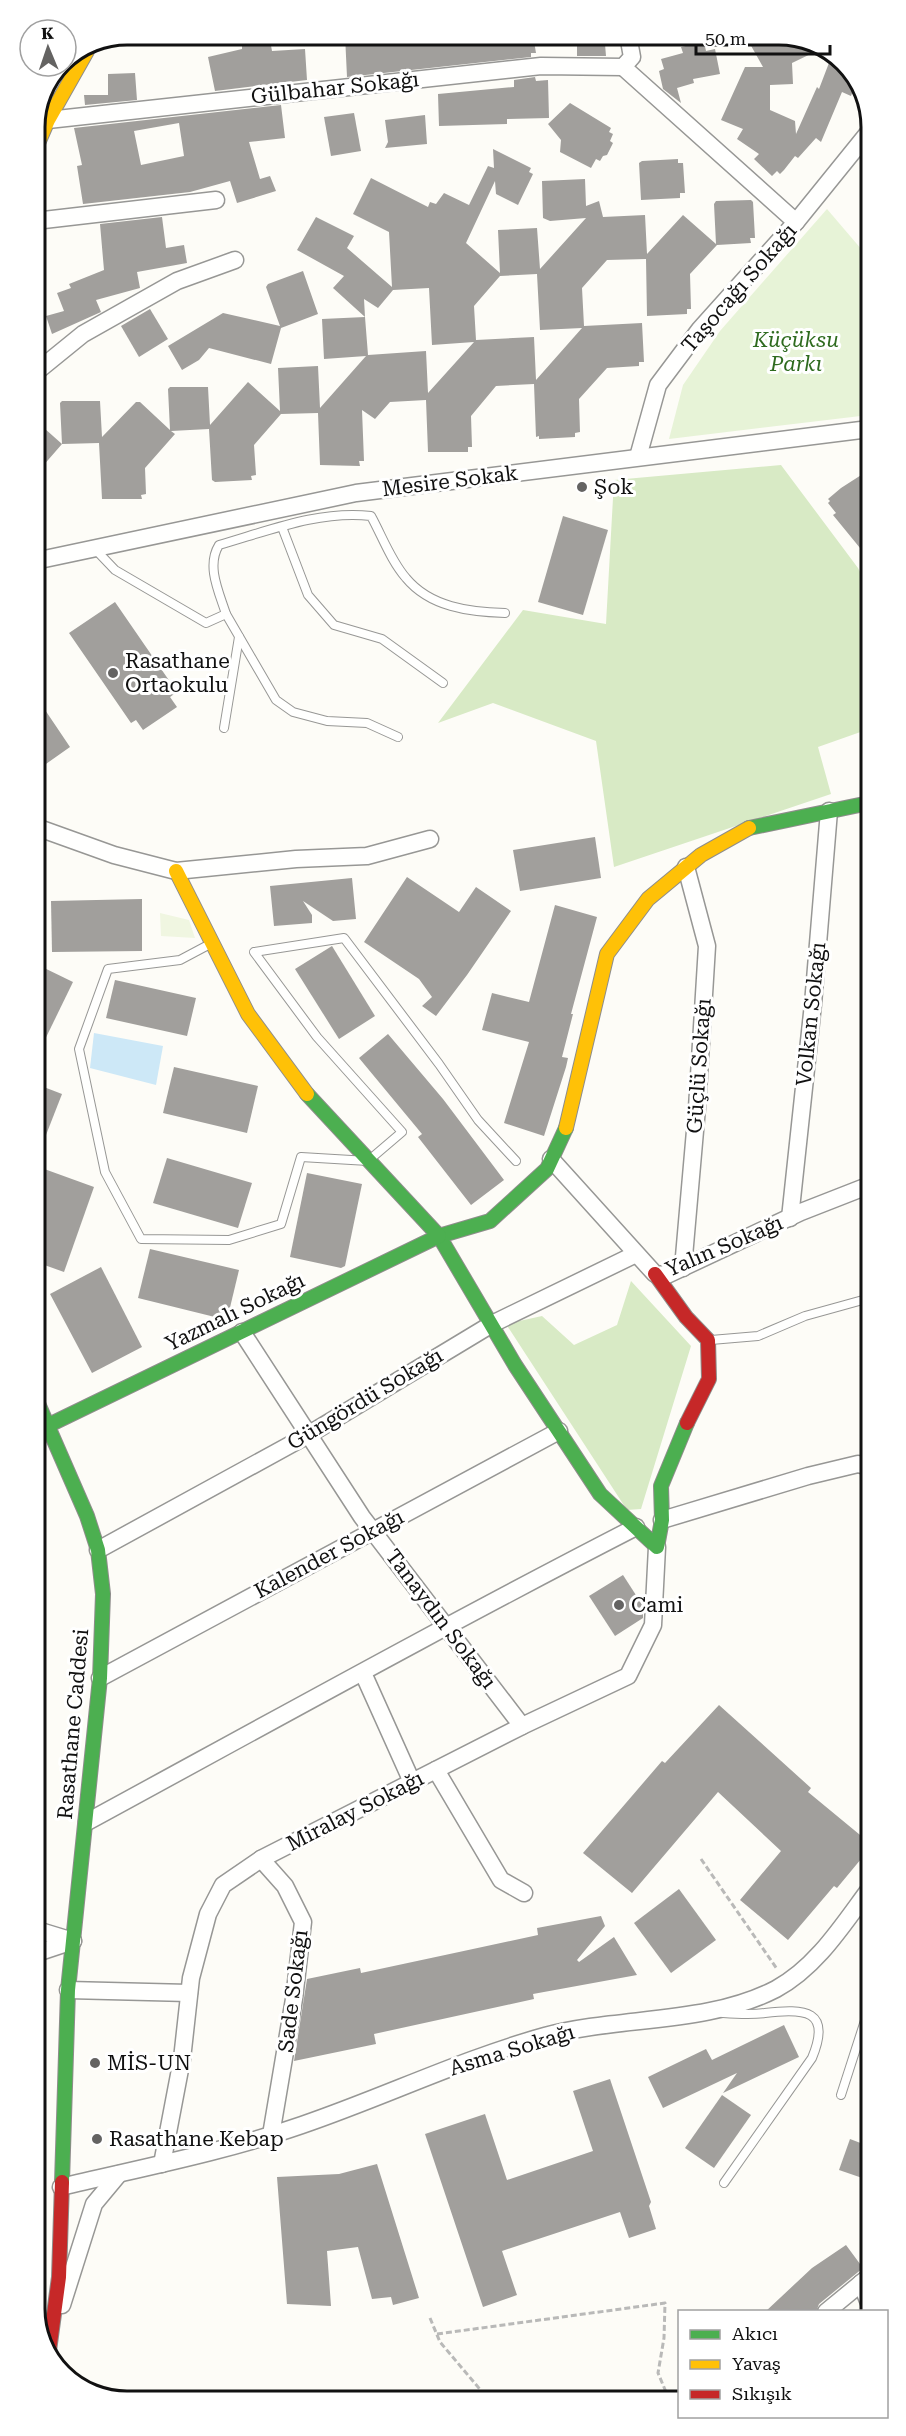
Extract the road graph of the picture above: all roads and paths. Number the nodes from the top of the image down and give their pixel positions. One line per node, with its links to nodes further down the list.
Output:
1 (630, 45): 3 (street)
2 (83, 58): 4 (street)
3 (623, 67): 4 (street, Gülbahar Sokağı); 9 (street)
4 (48, 120): 5 (street)
5 (45, 127)
6 (861, 143): 9 (street, Taşocağı Sokağı)
7 (216, 200): 8 (street)
8 (45, 220)
9 (796, 222): 13 (street, Taşocağı Sokağı)
10 (235, 260): 11 (street)
11 (45, 365)
12 (861, 430): 13 (street, Mesire Sokak)
13 (638, 457): 15 (street, Mesire Sokak)
14 (282, 527): 17 (lane); 18 (lane); 20 (lane)
15 (93, 548): 16 (street, Mesire Sokak); 18 (lane)
16 (45, 559)
17 (505, 613)
18 (226, 614): 19 (lane)
19 (239, 637): 21 (lane); 22 (lane)
20 (443, 683)
21 (224, 728)
22 (398, 737)
23 (861, 805): 24 (street, Yazmalı Sokağı)
24 (830, 811): 27 (street, Yazmalı Sokağı); 34 (street, Volkan Sokağı)
25 (45, 830): 28 (street)
26 (430, 840): 28 (street)
27 (686, 867): 30 (street, Yazmalı Sokağı); 37 (street, Güçlü Sokağı)
28 (176, 871): 29 (street)
29 (213, 942): 31 (street); 31 (lane)
30 (551, 1159): 35 (street, Yazmalı Sokağı); 36 (street, Yalın Sokağı)
31 (368, 1161): 32 (lane); 35 (street)
32 (516, 1161)
33 (861, 1189): 34 (street, Yalın Sokağı)
34 (790, 1218): 37 (street, Yalın Sokağı)
35 (439, 1236): 40 (street); 41 (street, Yazmalı Sokağı)
36 (636, 1254): 38 (street, Yalın Sokağı); 40 (street, Güngördü Sokağı)
37 (683, 1268): 38 (street, Yalın Sokağı)
38 (655, 1274): 42 (street)
39 (861, 1300): 42 (lane)
40 (492, 1324): 45 (street); 46 (street, Güngördü Sokağı)
41 (242, 1332): 44 (street, Yazmalı Sokağı); 46 (street, Tanaydın Sokağı)
42 (708, 1340): 48 (street)
43 (45, 1417): 44 (street, Rasathane Caddesi)
44 (49, 1425): 52 (street, Rasathane Caddesi)
45 (559, 1431): 49 (street); 50 (street, Kalender Sokağı)
46 (308, 1435): 50 (street, Tanaydın Sokağı); 52 (street, Güngördü Sokağı)
47 (861, 1465): 48 (street)
48 (662, 1520): 51 (street)
49 (636, 1527): 51 (street); 53 (street)
50 (373, 1531): 53 (street, Tanaydın Sokağı); 55 (street, Kalender Sokağı)
51 (657, 1547): 56 (street, Miralay Sokağı)
52 (98, 1550): 55 (street, Rasathane Caddesi)
53 (447, 1624): 54 (street); 56 (street, Tanaydın Sokağı)
54 (363, 1673): 58 (street); 59 (street)
55 (100, 1678): 59 (street, Rasathane Caddesi)
56 (522, 1726): 57 (street, Miralay Sokağı)
57 (436, 1770): 58 (street, Miralay Sokağı); 62 (street)
58 (412, 1782): 60 (street, Miralay Sokağı)
59 (87, 1822): 65 (street, Rasathane Caddesi)
60 (261, 1859): 69 (street, Miralay Sokağı); 73 (street, Sade Sokağı)
61 (701, 1859): 67 (path)
62 (524, 1893)
63 (861, 1900): 67 (street, Asma Sokağı)
64 (45, 1932): 65 (street)
65 (73, 1941): 66 (street); 68 (street, Rasathane Caddesi)
66 (45, 1950)
67 (787, 1983): 70 (street, Asma Sokağı)
68 (68, 1990): 69 (street); 77 (street, Rasathane Caddesi)
69 (189, 1993): 74 (street, Miralay Sokağı)
70 (695, 2012): 73 (street, Asma Sokağı); 76 (lane)
71 (861, 2034): 72 (lane)
72 (842, 2095)
73 (271, 2135): 74 (street, Asma Sokağı)
74 (162, 2164): 75 (street, Asma Sokağı)
75 (119, 2174): 77 (street, Asma Sokağı); 81 (street)
76 (724, 2183)
77 (61, 2187): 81 (street, Rasathane Caddesi)
78 (861, 2283): 79 (street)
79 (828, 2310)
80 (430, 2318): 82 (path)
81 (55, 2319): 83 (street, Rasathane Caddesi)
82 (437, 2334): 84 (path); 85 (path)
83 (51, 2341)
84 (482, 2391)
85 (666, 2391)

